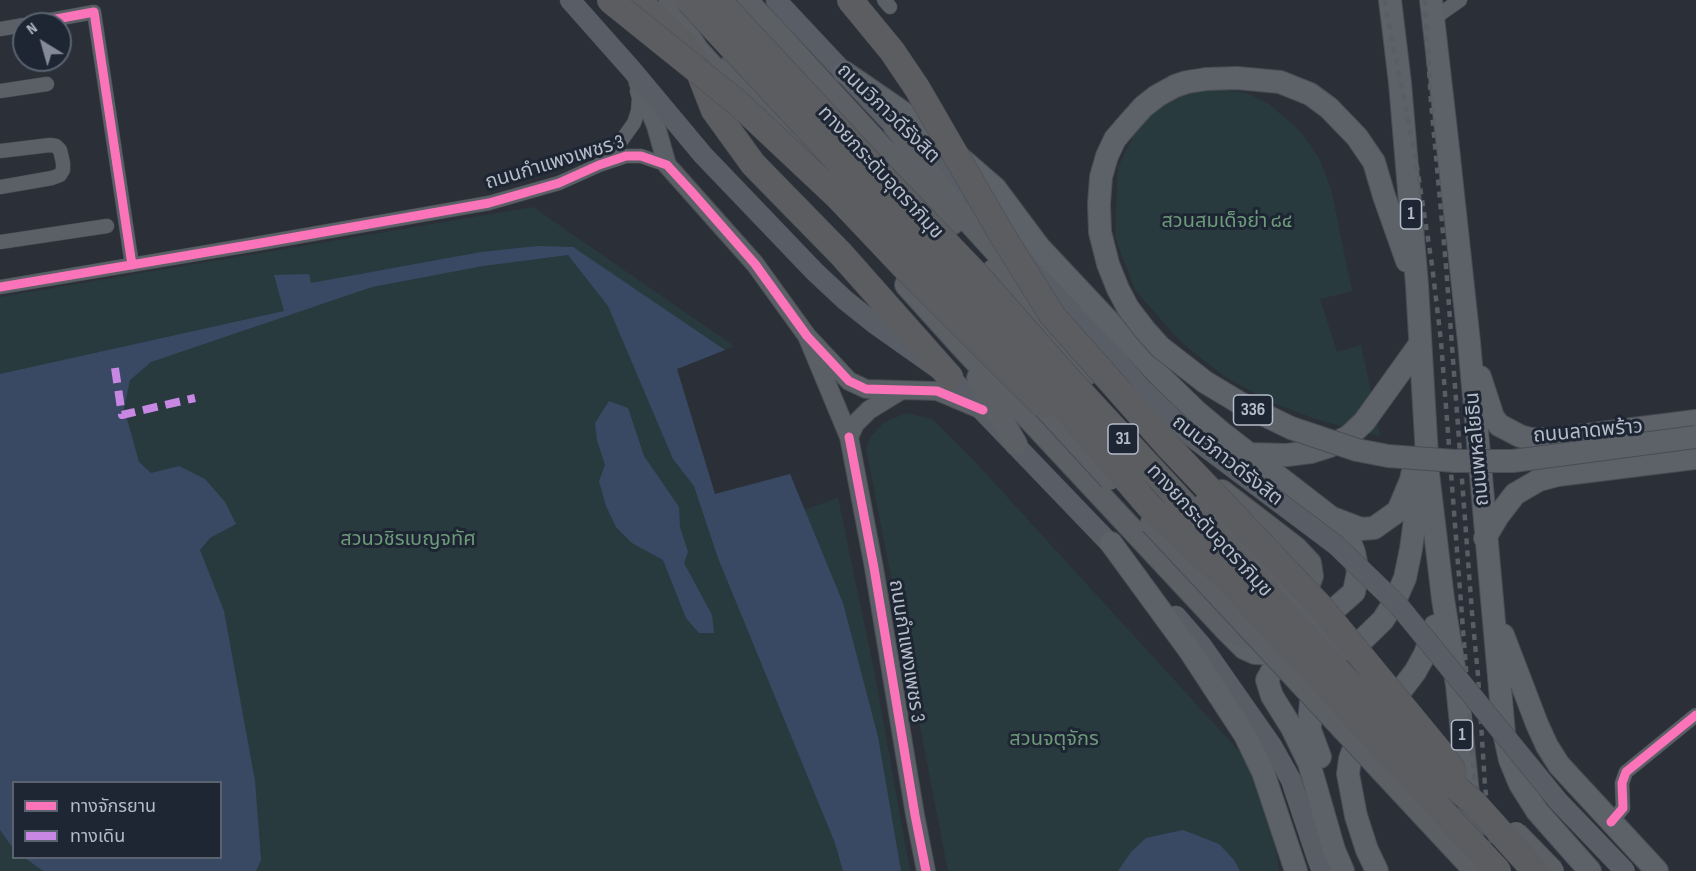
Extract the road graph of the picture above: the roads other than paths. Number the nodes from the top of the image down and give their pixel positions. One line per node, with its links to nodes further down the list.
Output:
1 (570, 0): 13 (main road)
2 (610, 0): 46 (highway, bridge)
3 (639, 0): 33 (highway)
4 (718, 0): 59 (highway, ทางยกระดับอุตราภิมุข / 31, bridge)
5 (746, 0): 73 (highway, ถนนวิภาวดีรังสิต / 31, bridge)
6 (776, 0): 14 (main road, ถนนวิภาวดีรังสิต / 31)
7 (850, 0): 59 (highway, bridge)
8 (1390, 0): 27 (main road, 1)
9 (1460, 0): 11 (street)
10 (674, 2): 32 (highway); 46 (highway, ทางยกระดับอุตราภิมุข / 31, bridge); 69 (highway, 31, bridge)
11 (1432, 10): 30 (main road, ถนนพหลโยธิน)
12 (72, 16): 26 (street)
13 (632, 70): 19 (street); 20 (street); 33 (main road)
14 (844, 72): 17 (main road, ถนนวิภาวดีรังสิต / 31); 25 (main road)
15 (47, 84): 16 (street)
16 (0, 91)
17 (895, 127): 21 (main road, ถนนวิภาวดีรังสิต / 31); 52 (highway)
18 (0, 151): 22 (street)
19 (599, 165): 20 (street, ถนนกำแพงเพชร 3); 26 (street, ถนนกำแพงเพชร 3)
20 (667, 165): 29 (street, ถนนกำแพงเพชร 3)
21 (957, 181): 25 (main road); 75 (main road, ถนนวิภาวดีรังสิต / 31, bridge)
22 (0, 187)
23 (107, 226): 24 (street)
24 (0, 242)
25 (1039, 247): 42 (main road)
26 (132, 265): 28 (street, ถนนกำแพงเพชร 3)
27 (1417, 285): 31 (main road, 1); 40 (main road, 336, bridge)
28 (0, 287)
29 (807, 336): 34 (street, ถนนกำแพงเพชร 3); 39 (street, ถนนกำแพงเพชร 3)
30 (1469, 342): 38 (main road, ถนนลาดพร้าว); 48 (main road, ถนนพหลโยธิน)
31 (1420, 344): 37 (main road, 1); 42 (main road)
32 (961, 346): 41 (highway); 52 (highway)
33 (950, 377): 35 (main road)
34 (900, 391): 35 (street, ถนนกำแพงเพชร 3); 39 (street)
35 (983, 411): 41 (main road)
36 (1696, 421): 38 (main road, ถนนลาดพร้าว)
37 (1424, 425): 45 (main road, 1); 47 (main road)
38 (1580, 435): 44 (main road)
39 (849, 437): 63 (street, ถนนกำแพงเพชร 3)
40 (1696, 437)
41 (1016, 444): 49 (main road)
42 (1247, 454): 47 (main road)
43 (1696, 458): 44 (main road, ถนนลาดพร้าว)
44 (1582, 472): 48 (main road, ถนนลาดพร้าว)
45 (1428, 473): 50 (main road, 1); 56 (main road)
46 (1149, 506): 70 (highway, ทางยกระดับอุตราภิมุข / 31, bridge)
47 (1333, 519): 53 (main road)
48 (1485, 538): 51 (main road, ถนนพหลโยธิน)
49 (1111, 543): 64 (main road); 65 (main road)
50 (1443, 599): 68 (main road); 69 (main road, 1)
51 (1493, 610): 57 (main road); 60 (main road, ถนนพหลโยธิน)
52 (1226, 630): 53 (main road)
53 (1284, 654): 55 (main road)
54 (1696, 715): 61 (street)
55 (1285, 717): 56 (main road); 66 (main road)
56 (1310, 724): 67 (main road)
57 (1558, 765): 58 (main road); 61 (main road)
58 (1563, 798): 60 (main road); 61 (main road); 62 (main road)
59 (1474, 803): 72 (highway, ทางยกระดับอุตราภิมุข / 31, bridge)
60 (1538, 811): 62 (main road, ถนนพหลโยธิน); 71 (main road)
61 (1605, 815): 76 (main road)
62 (1563, 839): 74 (main road, ถนนพหลโยธิน)
63 (926, 871)
64 (1296, 871)
65 (1322, 871)
66 (1343, 871)
67 (1352, 871)
68 (1377, 871)
69 (1476, 871)
70 (1498, 871)
71 (1524, 871)
72 (1535, 871)
73 (1553, 871)
74 (1590, 871)
75 (1625, 871)
76 (1657, 871)

